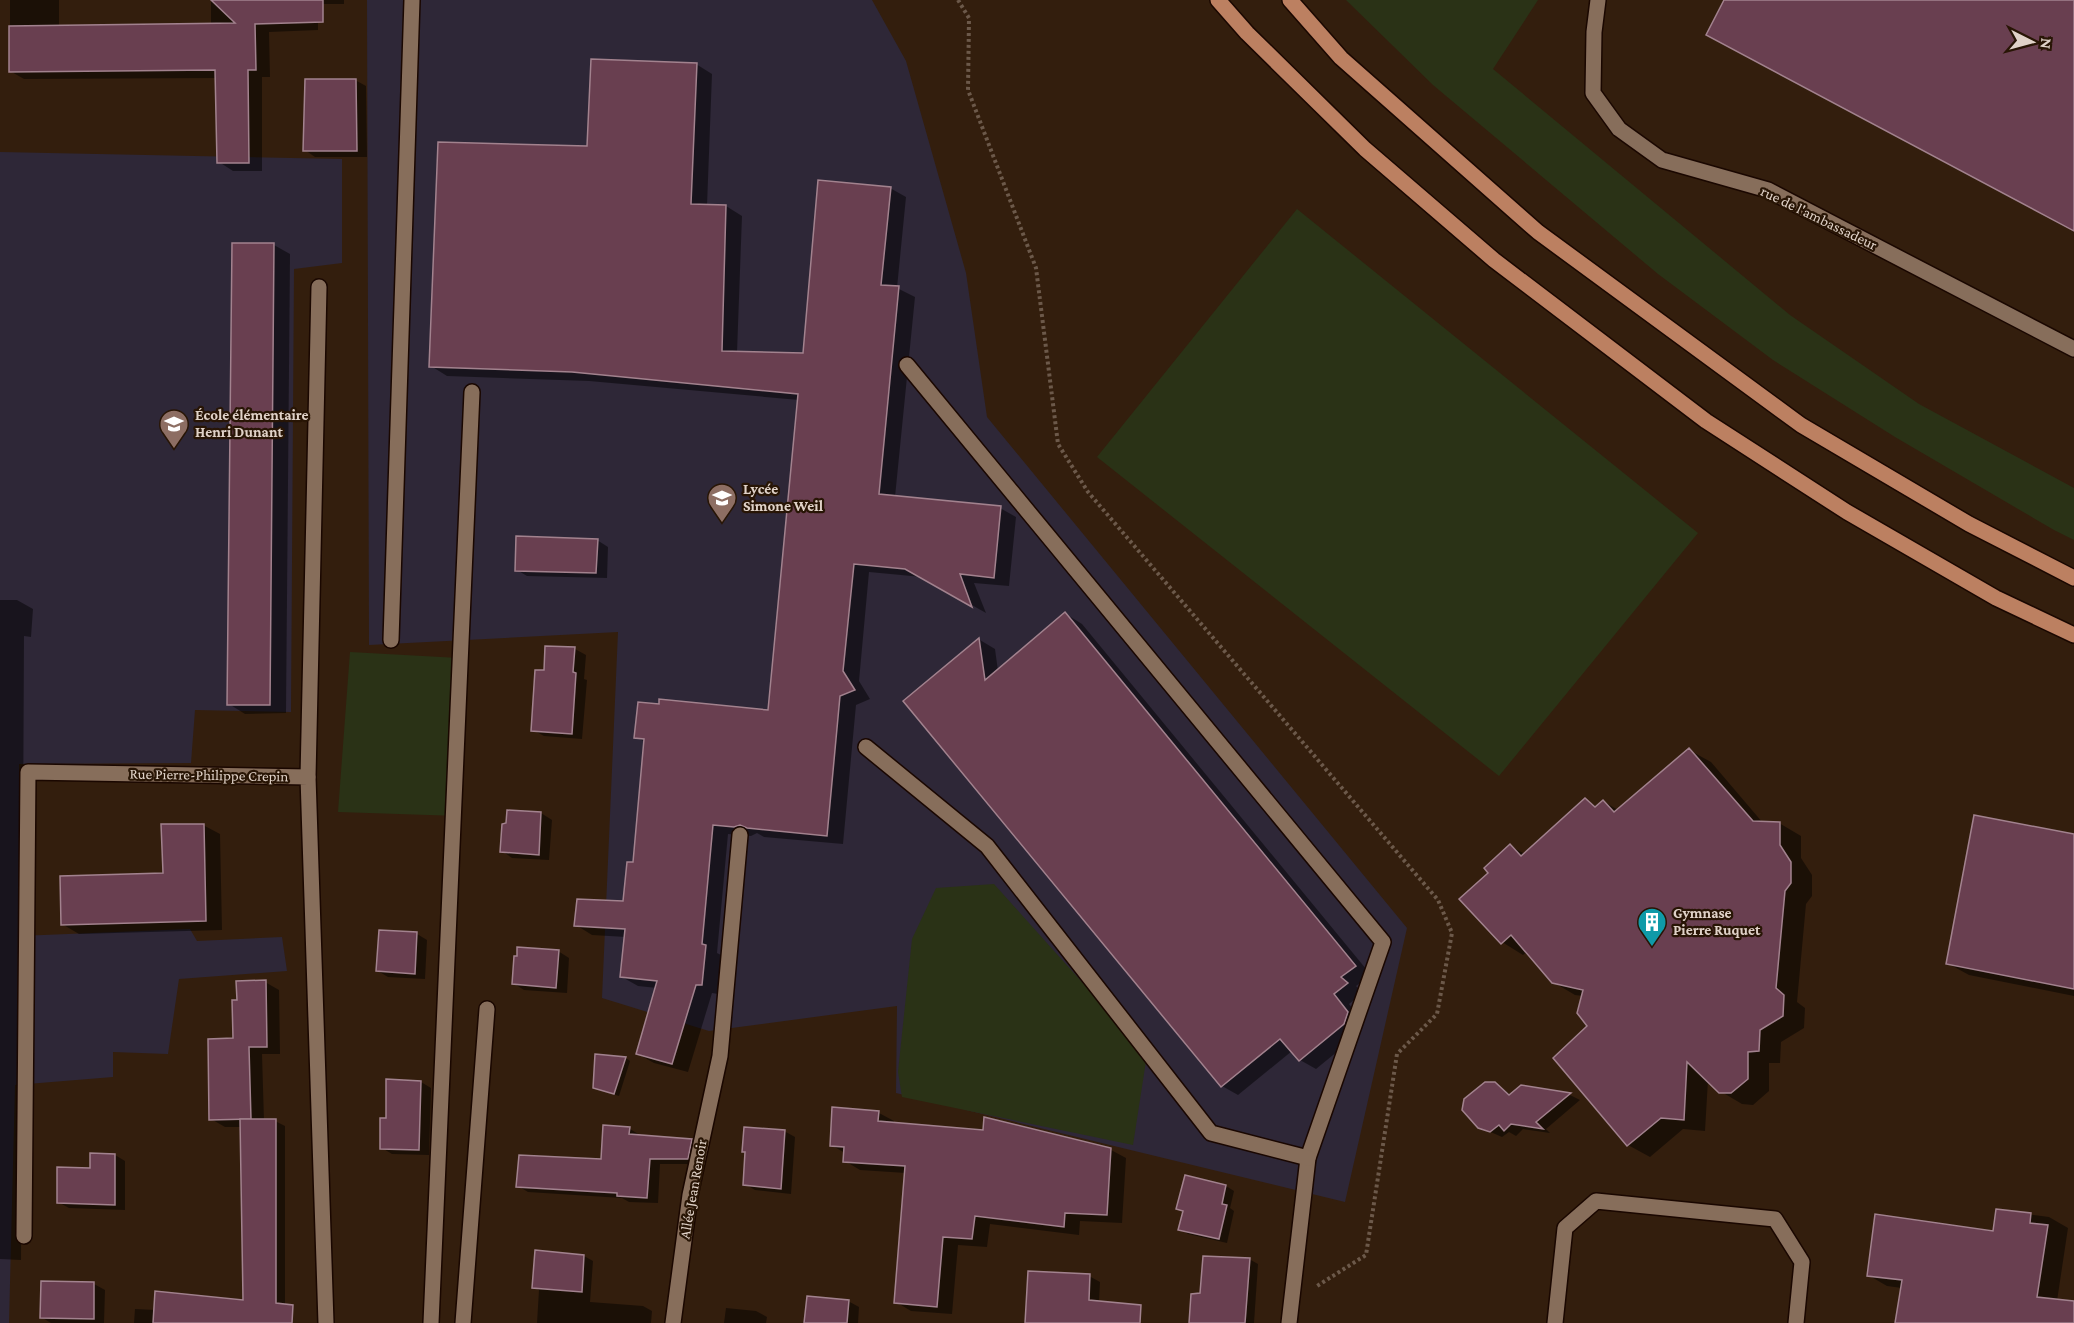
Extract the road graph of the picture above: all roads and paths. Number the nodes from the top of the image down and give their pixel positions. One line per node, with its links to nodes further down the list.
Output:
1 (412, 0): 12 (street)
2 (958, 0): 19 (path)
3 (1218, 0): 11 (main road)
4 (1290, 0): 10 (main road)
5 (1598, 0): 7 (street, rue de l'ambassadeur)
6 (319, 287): 14 (street)
7 (2074, 349)
8 (907, 365): 17 (street)
9 (472, 392): 21 (street)
10 (2074, 578)
11 (2074, 635)
12 (391, 640)
13 (866, 747): 17 (street)
14 (308, 777): 18 (street, Rue Pierre-Philippe Crepin); 20 (street, Rue Pierre-Philippe Crepin)
15 (740, 835): 23 (street, Allée Jean Renoir)
16 (487, 1009): 22 (street)
17 (1308, 1158): 19 (street)
18 (24, 1236)
19 (1293, 1289): 24 (street)
20 (326, 1323)
21 (431, 1323)
22 (464, 1323)
23 (673, 1323)
24 (1289, 1323)
25 (1555, 1323): 26 (street)
26 (1796, 1323)

